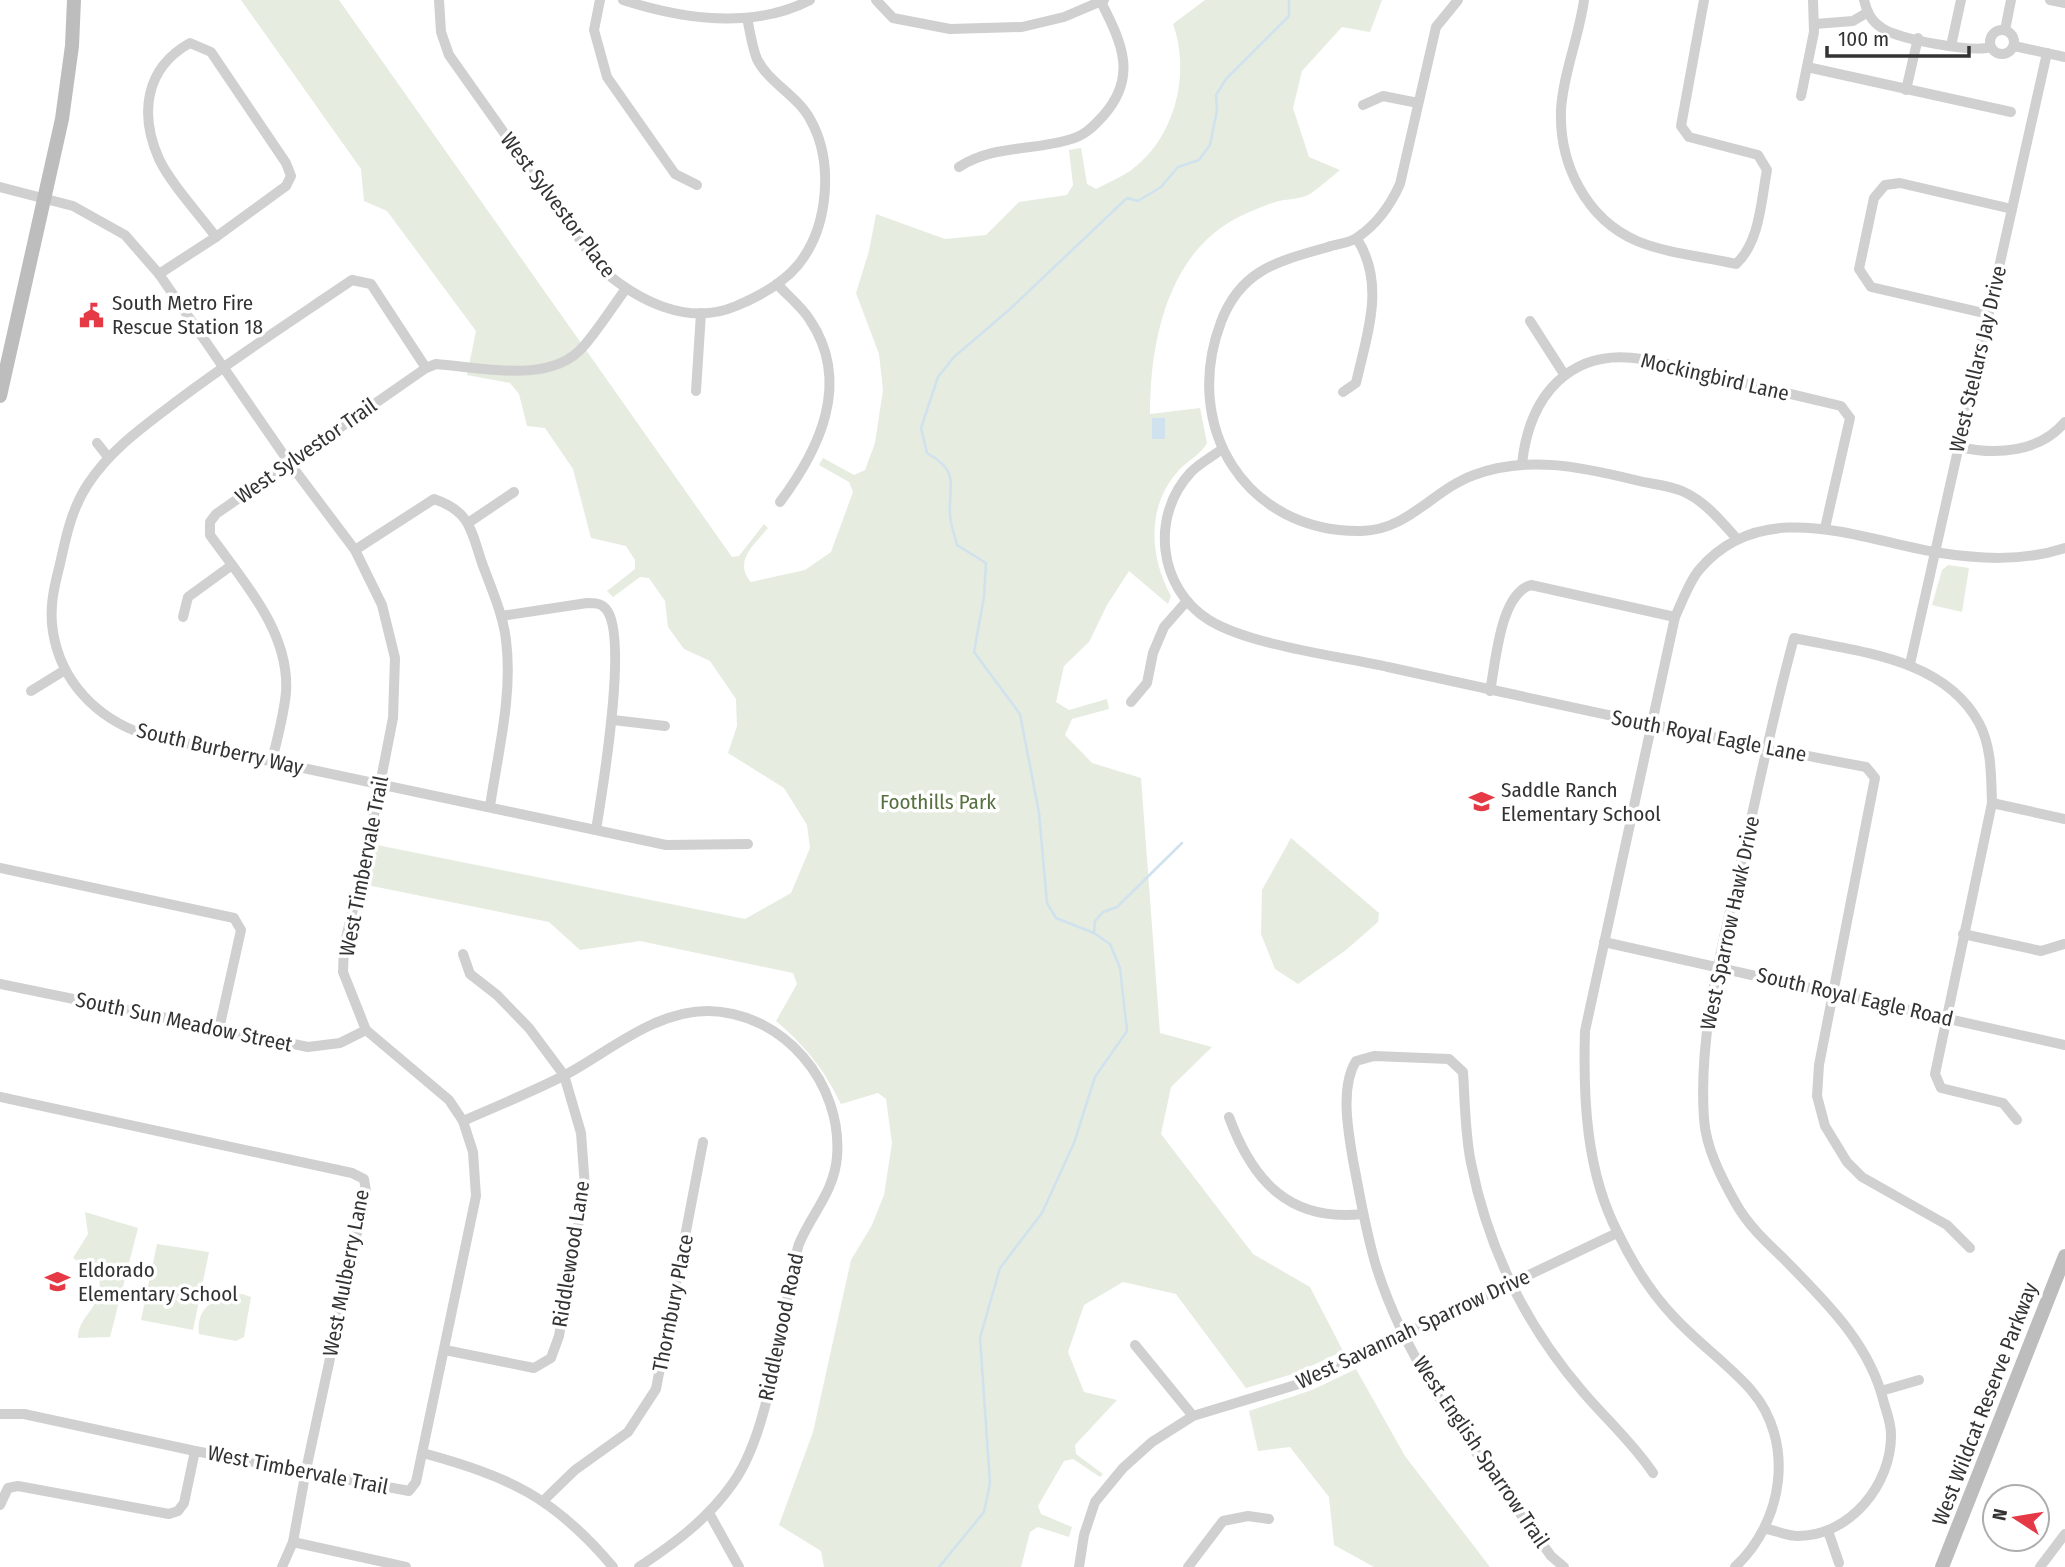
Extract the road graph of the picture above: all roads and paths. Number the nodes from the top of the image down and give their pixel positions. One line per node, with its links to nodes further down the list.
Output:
1 (74, 0): 34 (main road)
2 (439, 0): 40 (street, West Sylvestor Place)
3 (600, 0): 32 (street)
4 (623, 0): 16 (street)
5 (810, 0): 16 (street)
6 (876, 0): 14 (street)
7 (1458, 0): 28 (street)
8 (1584, 0): 9 (street)
9 (1704, 0)
10 (1813, 0): 17 (street)
11 (1864, 0): 15 (street)
12 (1961, 0): 20 (street)
13 (2011, 0): 18 (street)
14 (1102, 1): 31 (street)
15 (1868, 12): 17 (street); 19 (street)
16 (747, 18): 39 (street, West Sylvestor Place)
17 (1815, 24): 25 (street)
18 (2005, 30): 21 (street); 22 (street)
19 (1918, 38): 20 (street); 26 (street)
20 (1951, 46): 22 (street)
21 (2014, 46): 22 (street); 23 (street)
22 (1991, 47)
23 (2047, 53): 24 (street); 35 (street, West Stellars Jay Drive)
24 (2065, 57)
25 (1807, 67): 26 (street); 27 (street)
26 (1906, 90): 30 (street)
27 (1801, 96)
28 (1418, 103): 29 (street); 37 (street)
29 (1363, 105)
30 (2011, 112)
31 (959, 167)
32 (697, 185)
33 (0, 187): 34 (street, West Timbervale Trail)
34 (44, 196): 38 (street, West Timbervale Trail); 49 (main road)
35 (2012, 209): 42 (street, West Stellars Jay Drive); 42 (street)
36 (216, 237): 36 (street); 38 (street)
37 (1357, 239): 48 (street); 53 (street)
38 (159, 274): 44 (street, West Timbervale Trail)
39 (777, 284): 41 (street, West Sylvestor Place); 58 (street)
40 (625, 290): 41 (street, West Sylvestor Place); 45 (street)
41 (701, 313): 47 (street)
42 (1988, 314): 52 (street, West Stellars Jay Drive)
43 (1530, 321): 46 (street)
44 (222, 367): 45 (street, South Burberry Way); 54 (street, South Burberry Way); 55 (street, West Timbervale Trail)
45 (426, 368): 55 (street, West Sylvestor Trail)
46 (1563, 374): 56 (street, Mockingbird Lane); 60 (street, Mockingbird Lane)
47 (696, 391)
48 (1343, 392)
49 (0, 396)
50 (2065, 422): 52 (street)
51 (97, 443): 54 (street)
52 (1959, 447): 64 (street, West Stellars Jay Drive)
53 (1221, 450): 56 (street); 66 (street, South Royal Eagle Lane)
54 (108, 457): 71 (street, South Burberry Way)
55 (288, 461): 63 (street, West Timbervale Trail); 65 (street, West Sylvestor Trail)
56 (1522, 464): 61 (street)
57 (514, 492): 59 (street)
58 (780, 502)
59 (468, 523): 63 (street); 67 (street)
60 (1825, 528): 61 (street); 64 (street)
61 (1737, 539): 69 (street)
62 (2065, 548): 64 (street)
63 (355, 550): 80 (street, West Timbervale Trail)
64 (1935, 552): 70 (street, West Stellars Jay Drive)
65 (232, 565): 68 (street); 79 (street, West Sylvestor Trail)
66 (1186, 602): 73 (street, South Royal Eagle Lane); 74 (street)
67 (501, 616): 75 (street); 82 (street)
68 (183, 617)
69 (1675, 617): 73 (street); 76 (street)
70 (1910, 664): 78 (street, West Sparrow Hawk Drive); 81 (street)
71 (65, 670): 72 (street); 79 (street, South Burberry Way)
72 (31, 691)
73 (1490, 691): 76 (street, South Royal Eagle Lane)
74 (1131, 702)
75 (613, 720): 77 (street); 84 (street)
76 (1651, 724): 78 (street, South Royal Eagle Lane); 88 (street)
77 (665, 726)
78 (1768, 748): 91 (street, West Sparrow Hawk Drive); 93 (street, South Royal Eagle Lane)
79 (272, 761): 80 (street, South Burberry Way)
80 (380, 785): 82 (street, South Burberry Way); 96 (street, West Timbervale Trail)
81 (1992, 803): 83 (street); 87 (street)
82 (490, 806): 84 (street, South Burberry Way)
83 (2065, 818)
84 (596, 830): 85 (street, South Burberry Way)
85 (748, 844)
86 (0, 868): 95 (street)
87 (1963, 934): 89 (street); 94 (street)
88 (1604, 942): 91 (street, South Royal Eagle Road); 105 (street)
89 (2064, 944)
90 (463, 954): 98 (street, Riddlewood Lane)
91 (1718, 966): 93 (street, South Royal Eagle Road); 113 (street, West Sparrow Hawk Drive)
92 (0, 984): 95 (street, South Sun Meadow Street)
93 (1834, 992): 94 (street, South Royal Eagle Road); 106 (street, South Royal Eagle Lane)
94 (1945, 1017): 97 (street, South Royal Eagle Road); 101 (street)
95 (219, 1029): 96 (street, South Sun Meadow Street)
96 (366, 1030): 102 (street, West Timbervale Trail)
97 (2065, 1045)
98 (564, 1075): 102 (street, Riddlewood Road); 111 (street, Riddlewood Lane); 122 (street, Riddlewood Road)
99 (0, 1097): 118 (street, West Mulberry Lane)
100 (1228, 1117): 104 (street)
101 (2017, 1120)
102 (463, 1121): 111 (street, West Timbervale Trail)
103 (703, 1142): 120 (street, Thornbury Place)
104 (1363, 1214): 108 (street, West English Sparrow Trail); 109 (street, West English Sparrow Trail)
105 (1617, 1233): 108 (street, West Savannah Sparrow Drive); 124 (street)
106 (1970, 1248)
107 (2065, 1256): 138 (main road, West Wildcat Reserve Parkway)
108 (1509, 1284): 109 (street, West Savannah Sparrow Drive); 119 (street, West English Sparrow Trail)
109 (1403, 1333): 115 (street, West Savannah Sparrow Drive); 136 (street, West English Sparrow Trail)
110 (1135, 1345): 115 (street)
111 (445, 1350): 117 (street, West Timbervale Trail)
112 (1919, 1380): 113 (street)
113 (1881, 1391): 125 (street, West Sparrow Hawk Drive)
114 (0, 1414): 116 (street, West Timbervale Trail)
115 (1193, 1416): 134 (street, West Savannah Sparrow Drive)
116 (195, 1451): 118 (street, West Timbervale Trail); 121 (street)
117 (423, 1453): 118 (street, West Timbervale Trail); 120 (street)
118 (306, 1470): 127 (street, West Mulberry Lane)
119 (1653, 1473)
120 (544, 1500): 131 (street)
121 (0, 1505)
122 (709, 1513): 132 (street, Riddlewood Road); 133 (street)
123 (1269, 1519): 135 (street)
124 (1767, 1529): 125 (street, West Sparrow Hawk Drive); 137 (street)
125 (1828, 1531): 128 (street)
126 (2065, 1534): 139 (street)
127 (293, 1542): 129 (street, West Mulberry Lane); 130 (street)
128 (1839, 1563)
129 (282, 1567)
130 (406, 1567)
131 (612, 1567)
132 (639, 1567)
133 (739, 1567)
134 (1079, 1567)
135 (1188, 1567)
136 (1564, 1567)
137 (1735, 1567)
138 (1942, 1567)
139 (2040, 1567)

